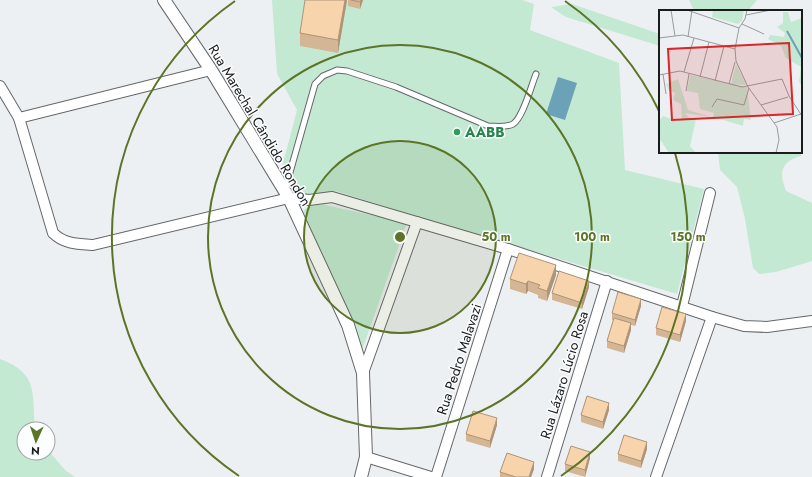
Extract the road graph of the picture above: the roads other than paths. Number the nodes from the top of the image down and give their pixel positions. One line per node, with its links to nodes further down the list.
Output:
1 (164, 0): 2 (street, Rua Marechal Cândido Rondon)
2 (211, 70): 5 (street); 7 (street, Rua Marechal Cândido Rondon)
3 (536, 74): 7 (lane)
4 (0, 86): 5 (street)
5 (19, 118): 7 (street)
6 (710, 193): 11 (street)
7 (287, 195): 8 (street); 14 (street, Rua Marechal Cândido Rondon)
8 (417, 222): 9 (street); 14 (street)
9 (508, 249): 10 (street); 18 (street, Rua Pedro Malavazi)
10 (607, 281): 11 (street); 19 (street, Rua Lázaro Lúcio Rosa)
11 (682, 306): 12 (street)
12 (712, 317): 13 (street); 20 (street)
13 (812, 321)
14 (363, 373): 15 (street, Rua Marechal Cândido Rondon)
15 (366, 457): 16 (street, Rua Marechal Cândido Rondon); 17 (street)
16 (361, 477)
17 (431, 477)
18 (436, 477)
19 (547, 477)
20 (656, 477)

